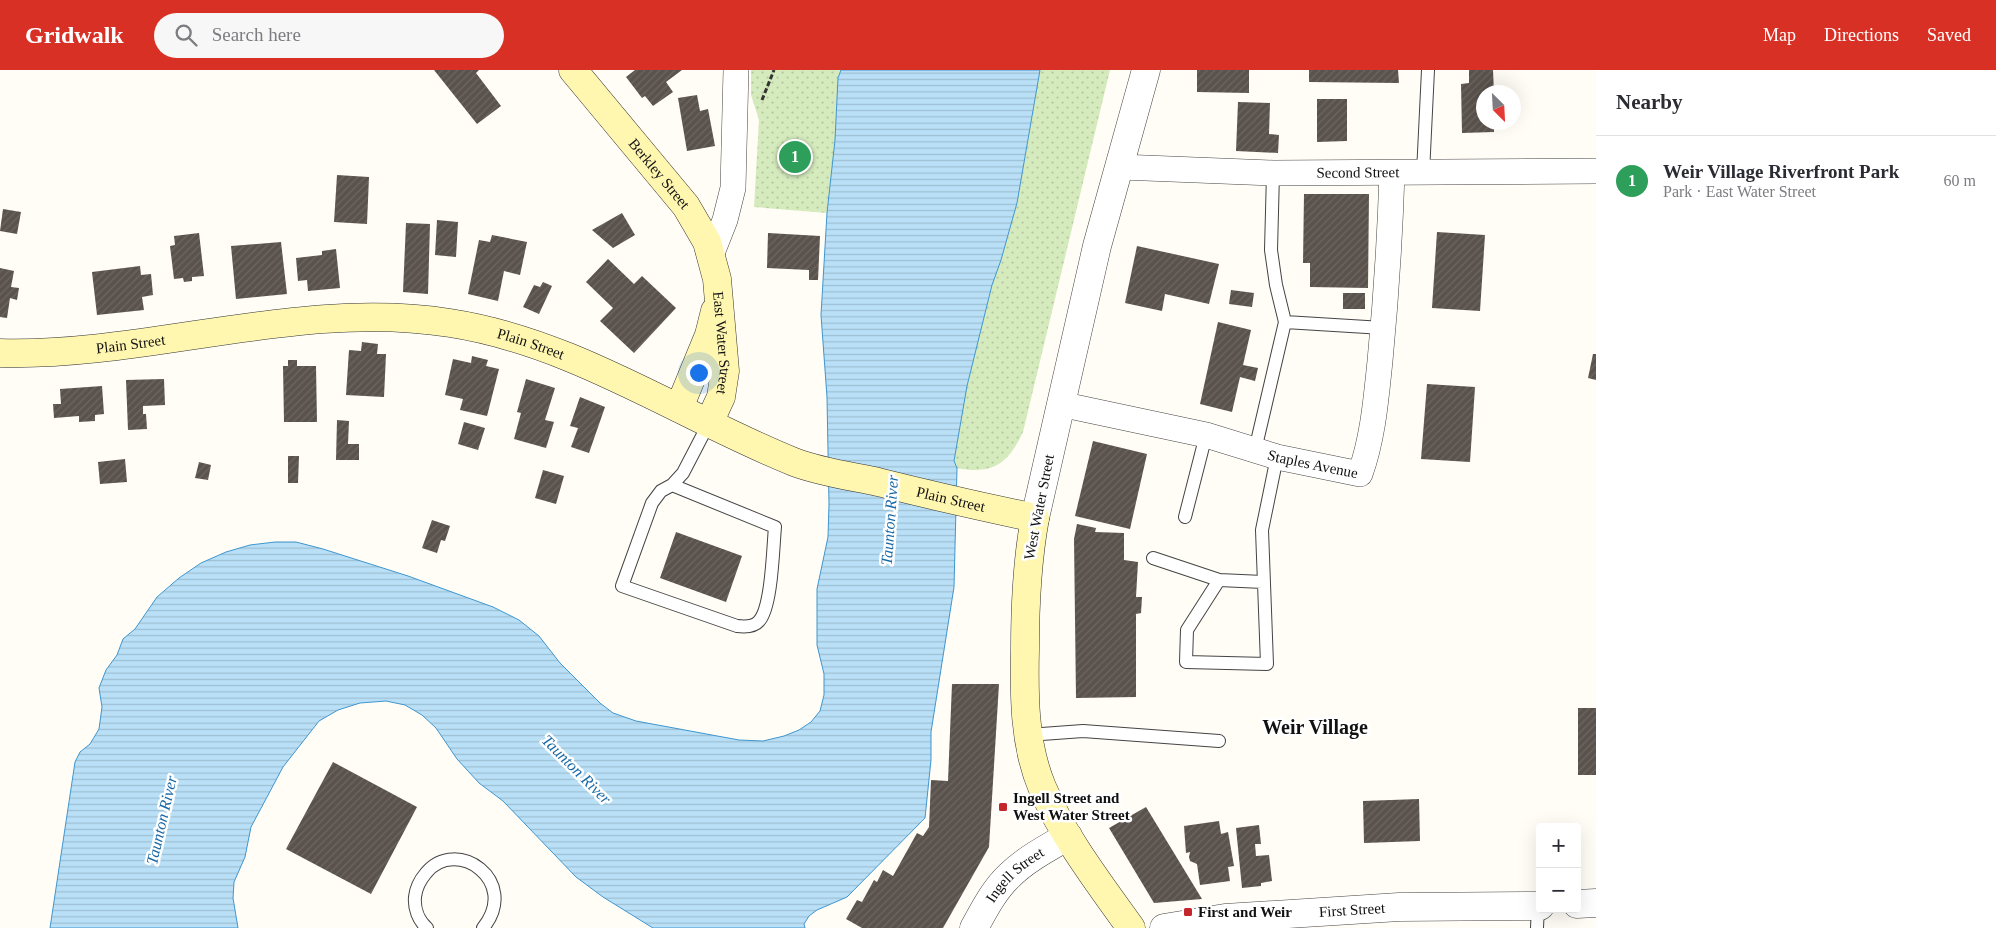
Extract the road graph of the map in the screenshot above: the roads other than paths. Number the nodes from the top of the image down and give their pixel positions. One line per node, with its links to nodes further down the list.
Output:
1 (573, 70): 10 (main road, Berkley Street)
2 (736, 70): 10 (street)
3 (1146, 70): 5 (street, West Water Street)
4 (1428, 70): 9 (lane)
5 (1120, 167): 7 (street, Second Street); 15 (street, West Water Street)
6 (1596, 172): 9 (street, Second Street)
7 (1273, 173): 8 (street, Second Street); 12 (lane)
8 (1392, 173): 9 (street, Second Street); 13 (street, Staples Avenue)
9 (1423, 173)
10 (712, 253): 11 (main road, Berkley Street)
11 (718, 293): 16 (main road, East Water Street); 17 (main road, East Water Street)
12 (1285, 322): 13 (lane); 19 (lane)
13 (1383, 328): 19 (street, Staples Avenue)
14 (0, 352): 16 (main road, Plain Street)
15 (1060, 404): 18 (street, Staples Avenue); 22 (street, West Water Street)
16 (679, 408): 17 (main road, Plain Street)
17 (710, 423): 20 (lane); 22 (main road, Plain Street)
18 (1206, 435): 19 (street, Staples Avenue); 21 (lane)
19 (1266, 454): 25 (lane)
20 (672, 485): 20 (lane)
21 (1186, 517)
22 (1035, 518): 26 (main road, West Water Street)
23 (1153, 558): 24 (lane)
24 (1219, 580): 25 (lane); 25 (lane)
25 (1263, 582)
26 (1028, 735): 27 (lane); 28 (main road, West Water Street)
27 (1219, 741)
28 (1068, 836): 34 (street, Ingell Street); 35 (main road, West Water Street)
29 (1581, 904): 30 (street)
30 (1596, 904)
31 (1536, 913): 36 (street, First Street)
32 (427, 928): 33 (lane)
33 (483, 928)
34 (974, 928)
35 (1131, 928)
36 (1164, 928)

